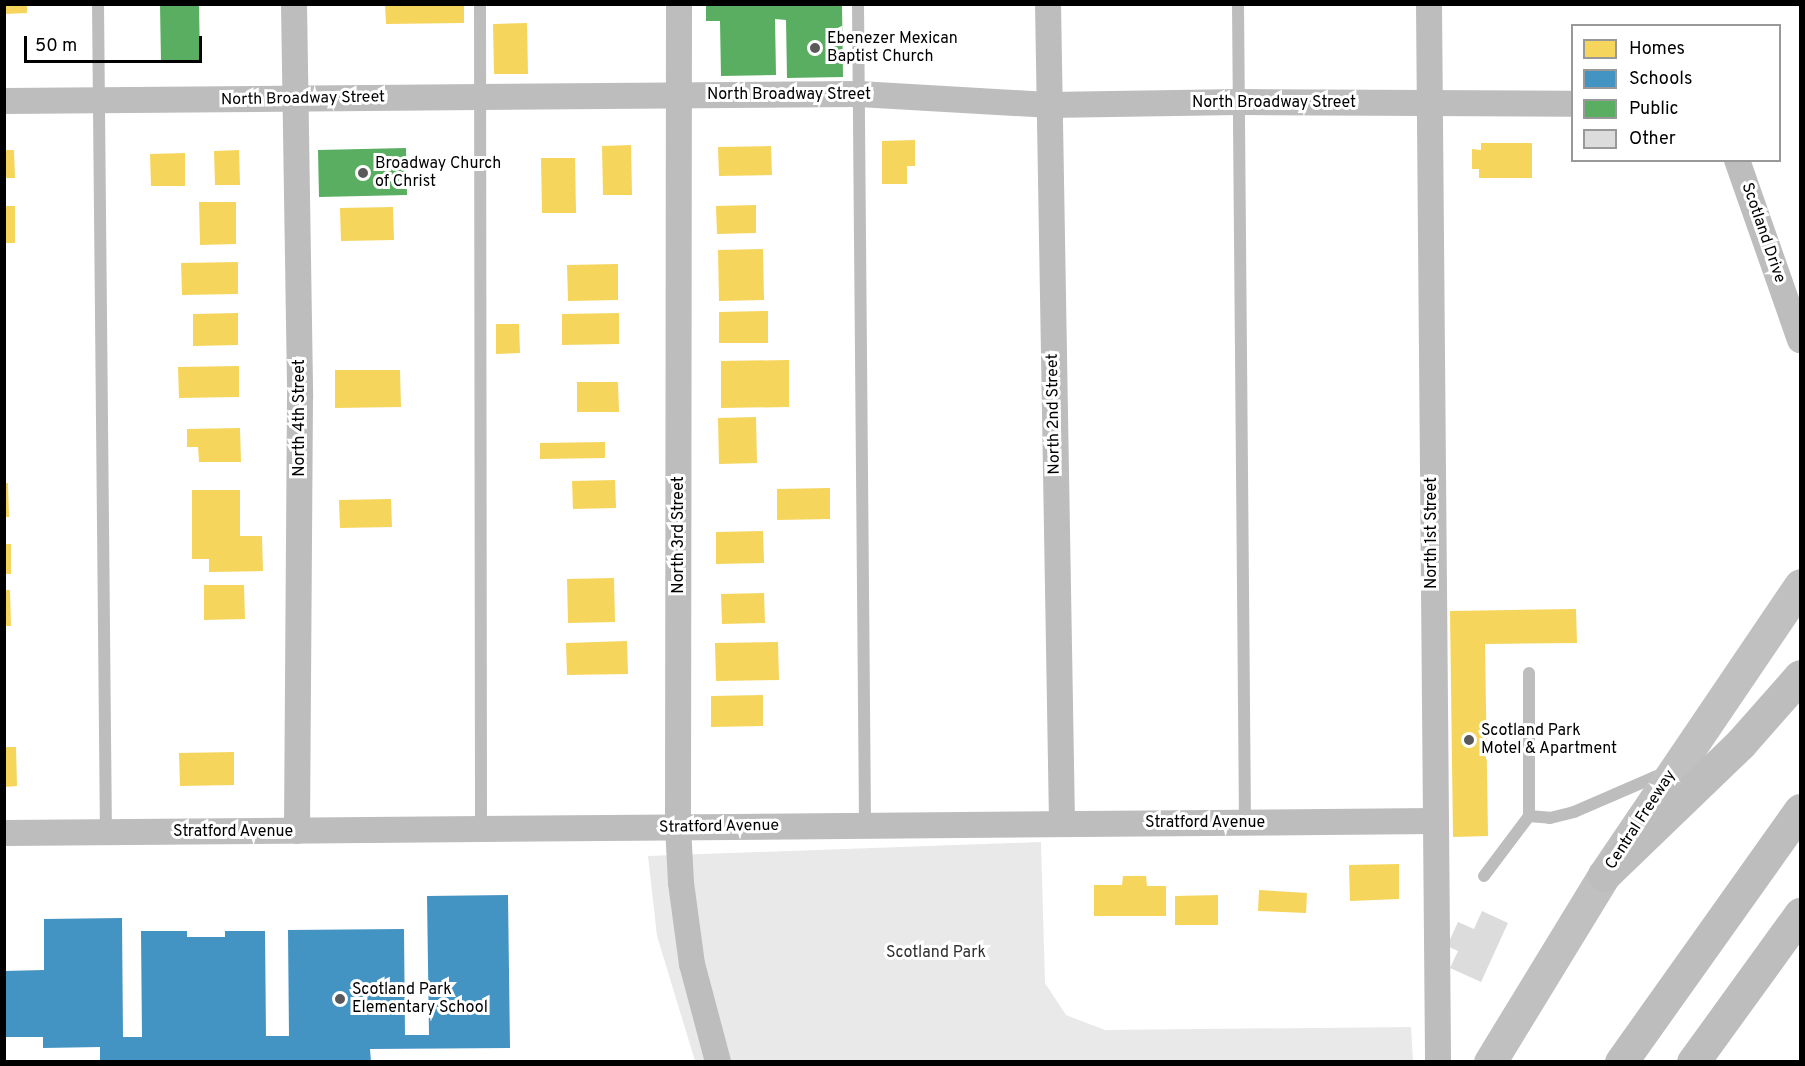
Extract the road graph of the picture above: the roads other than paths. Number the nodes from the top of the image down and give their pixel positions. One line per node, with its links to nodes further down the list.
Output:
1 (98, 4): 13 (lane)
2 (294, 4): 12 (street, North 4th Street)
3 (480, 4): 11 (lane)
4 (679, 4): 10 (street, North 3rd Street)
5 (858, 4): 9 (lane)
6 (1048, 4): 18 (street, North 2nd Street)
7 (1238, 4): 15 (lane)
8 (1429, 4): 16 (street, North 1st Street)
9 (859, 94): 10 (street, North Broadway Street); 18 (street, North Broadway Street); 30 (lane)
10 (680, 96): 11 (street, North Broadway Street); 31 (street, North 3rd Street)
11 (480, 97): 12 (street, North Broadway Street); 32 (lane)
12 (294, 99): 13 (street, North Broadway Street); 33 (street, North 4th Street)
13 (98, 100): 14 (street, North Broadway Street); 34 (lane)
14 (4, 101)
15 (1239, 102): 16 (street, North Broadway Street); 18 (street, North Broadway Street); 28 (lane)
16 (1430, 104): 17 (street, North Broadway Street); 27 (street, North 1st Street)
17 (1571, 104)
18 (1048, 105): 29 (street, North 2nd Street)
19 (1738, 162): 20 (street, Scotland Drive)
20 (1800, 340)
21 (1800, 585): 24 (main road, Central Freeway)
22 (1528, 673): 26 (lane)
23 (1800, 676): 36 (highway)
24 (1674, 769): 26 (lane); 36 (main road, Central Freeway)
25 (1800, 810): 42 (highway)
26 (1529, 816): 37 (lane)
27 (1434, 821): 28 (street, Stratford Avenue); 40 (street, North 1st Street)
28 (1245, 822): 29 (street, Stratford Avenue)
29 (1062, 824): 30 (street, Stratford Avenue)
30 (865, 825): 31 (street, Stratford Avenue)
31 (678, 827): 32 (street, Stratford Avenue); 39 (street, North 3rd Street)
32 (481, 829): 33 (street, Stratford Avenue)
33 (297, 831): 34 (street, Stratford Avenue)
34 (106, 832): 35 (street, Stratford Avenue)
35 (4, 833)
36 (1604, 875): 41 (main road, Central Freeway)
37 (1484, 876)
38 (1800, 914): 43 (highway)
39 (718, 1062)
40 (1438, 1062)
41 (1490, 1062)
42 (1621, 1062)
43 (1693, 1062)

